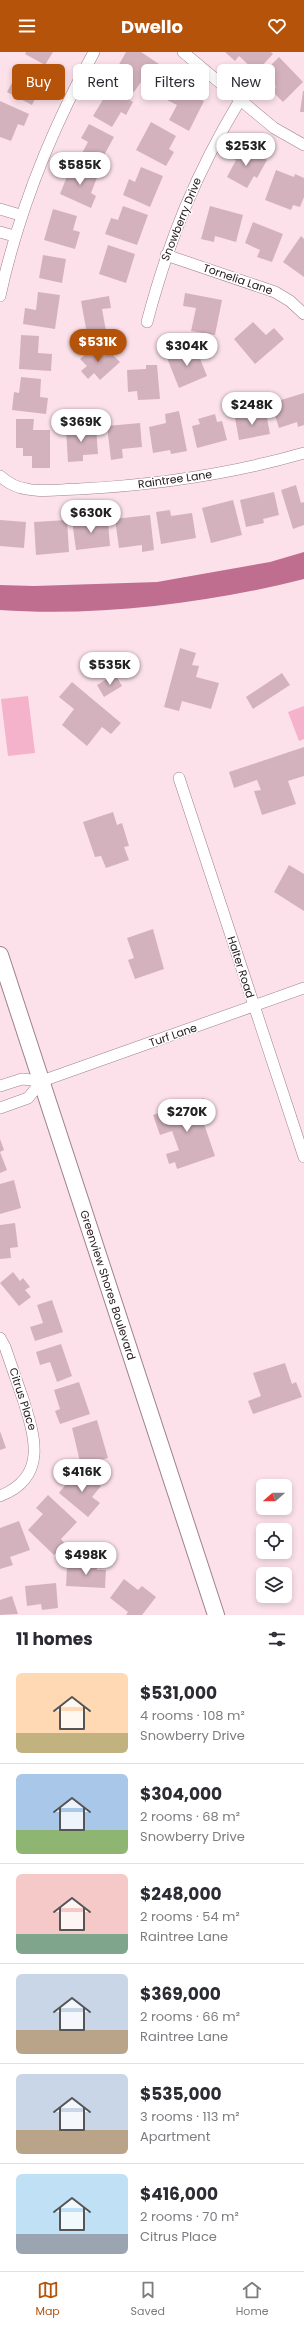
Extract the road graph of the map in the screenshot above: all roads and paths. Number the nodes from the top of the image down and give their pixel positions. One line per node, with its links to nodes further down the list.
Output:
1 (94, 52): 7 (street)
2 (183, 52): 3 (street)
3 (217, 81)
4 (240, 100): 5 (street); 10 (street, Snowberry Drive)
5 (304, 145)
6 (0, 209): 7 (street)
7 (20, 215): 9 (street)
8 (0, 232): 9 (street)
9 (14, 236): 11 (street)
10 (166, 255): 12 (street, Tornelia Lane); 13 (street, Snowberry Drive)
11 (0, 296)
12 (304, 314)
13 (147, 322)
14 (304, 453): 15 (street, Raintree Lane)
15 (0, 476)
16 (179, 778): 19 (street, Halter Road)
17 (0, 955): 20 (street, Greenview Shores Boulevard)
18 (304, 988): 19 (street, Turf Lane)
19 (254, 1006): 20 (street, Turf Lane); 23 (street, Halter Road)
20 (42, 1081): 21 (street, Turf Lane); 22 (street); 26 (street, Greenview Shores Boulevard)
21 (0, 1086)
22 (0, 1108)
23 (304, 1157)
24 (0, 1338): 25 (street, Citrus Place)
25 (0, 1496)
26 (216, 1615)

